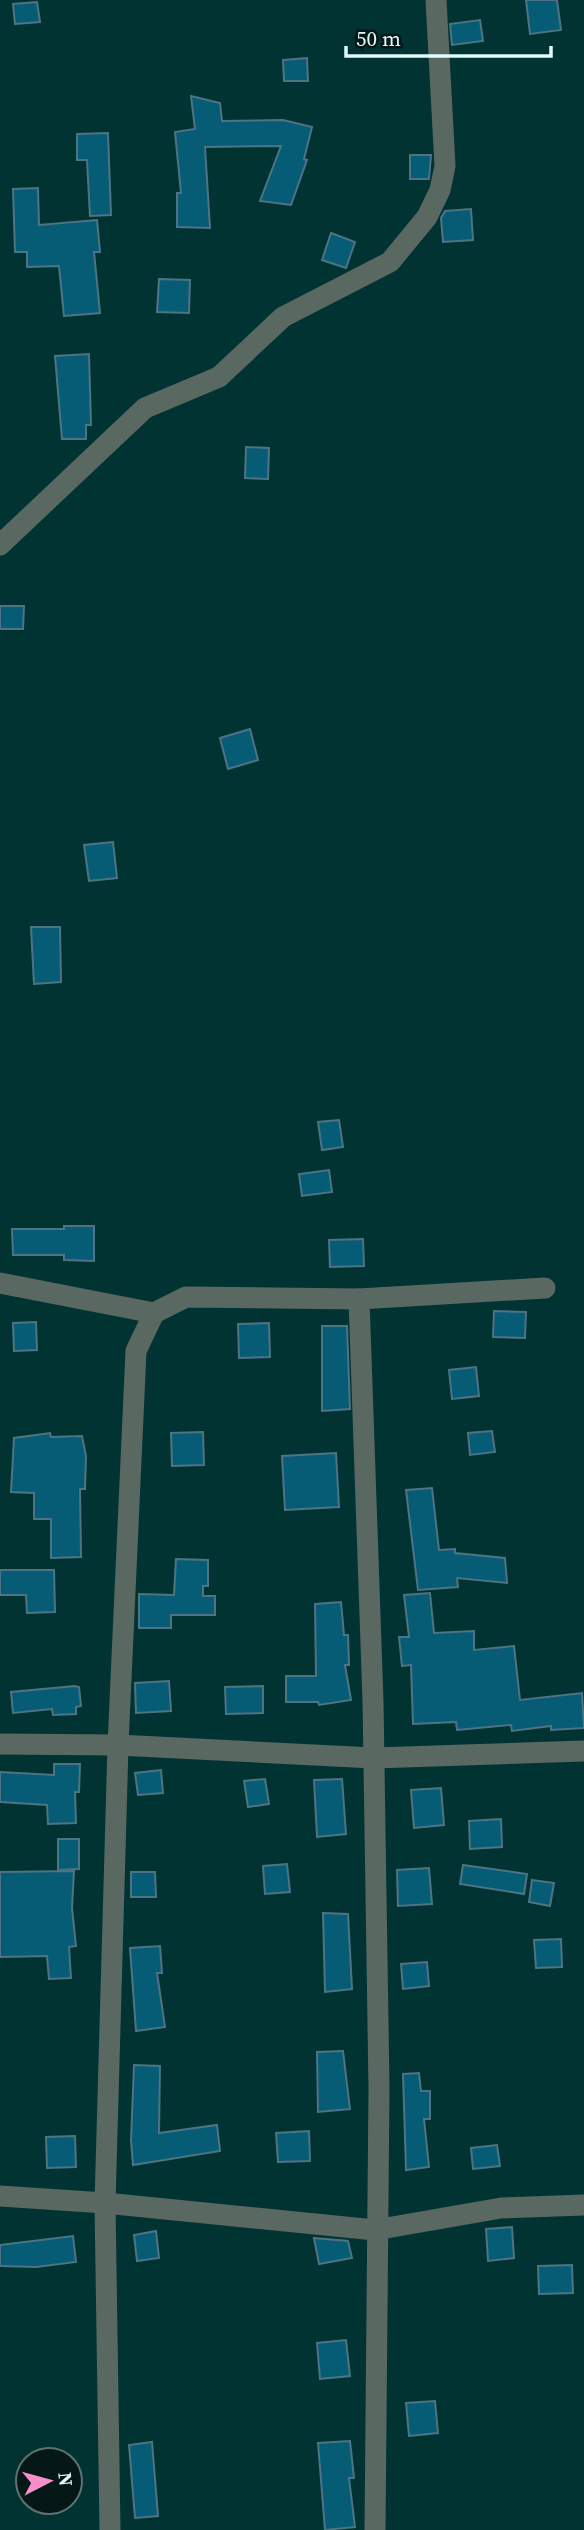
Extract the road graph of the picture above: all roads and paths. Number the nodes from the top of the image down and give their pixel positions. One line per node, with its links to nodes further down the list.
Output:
1 (436, 0): 2 (street)
2 (0, 545)
3 (0, 1283): 6 (street)
4 (545, 1287): 5 (street)
5 (359, 1299): 6 (street); 10 (street)
6 (154, 1313): 8 (street)
7 (0, 1744): 8 (street)
8 (118, 1745): 10 (street); 12 (street)
9 (584, 1751): 10 (street)
10 (374, 1759): 14 (street)
11 (0, 2196): 12 (street)
12 (105, 2203): 14 (street); 15 (street)
13 (584, 2205): 14 (street)
14 (376, 2230): 16 (street)
15 (110, 2530)
16 (375, 2530)

